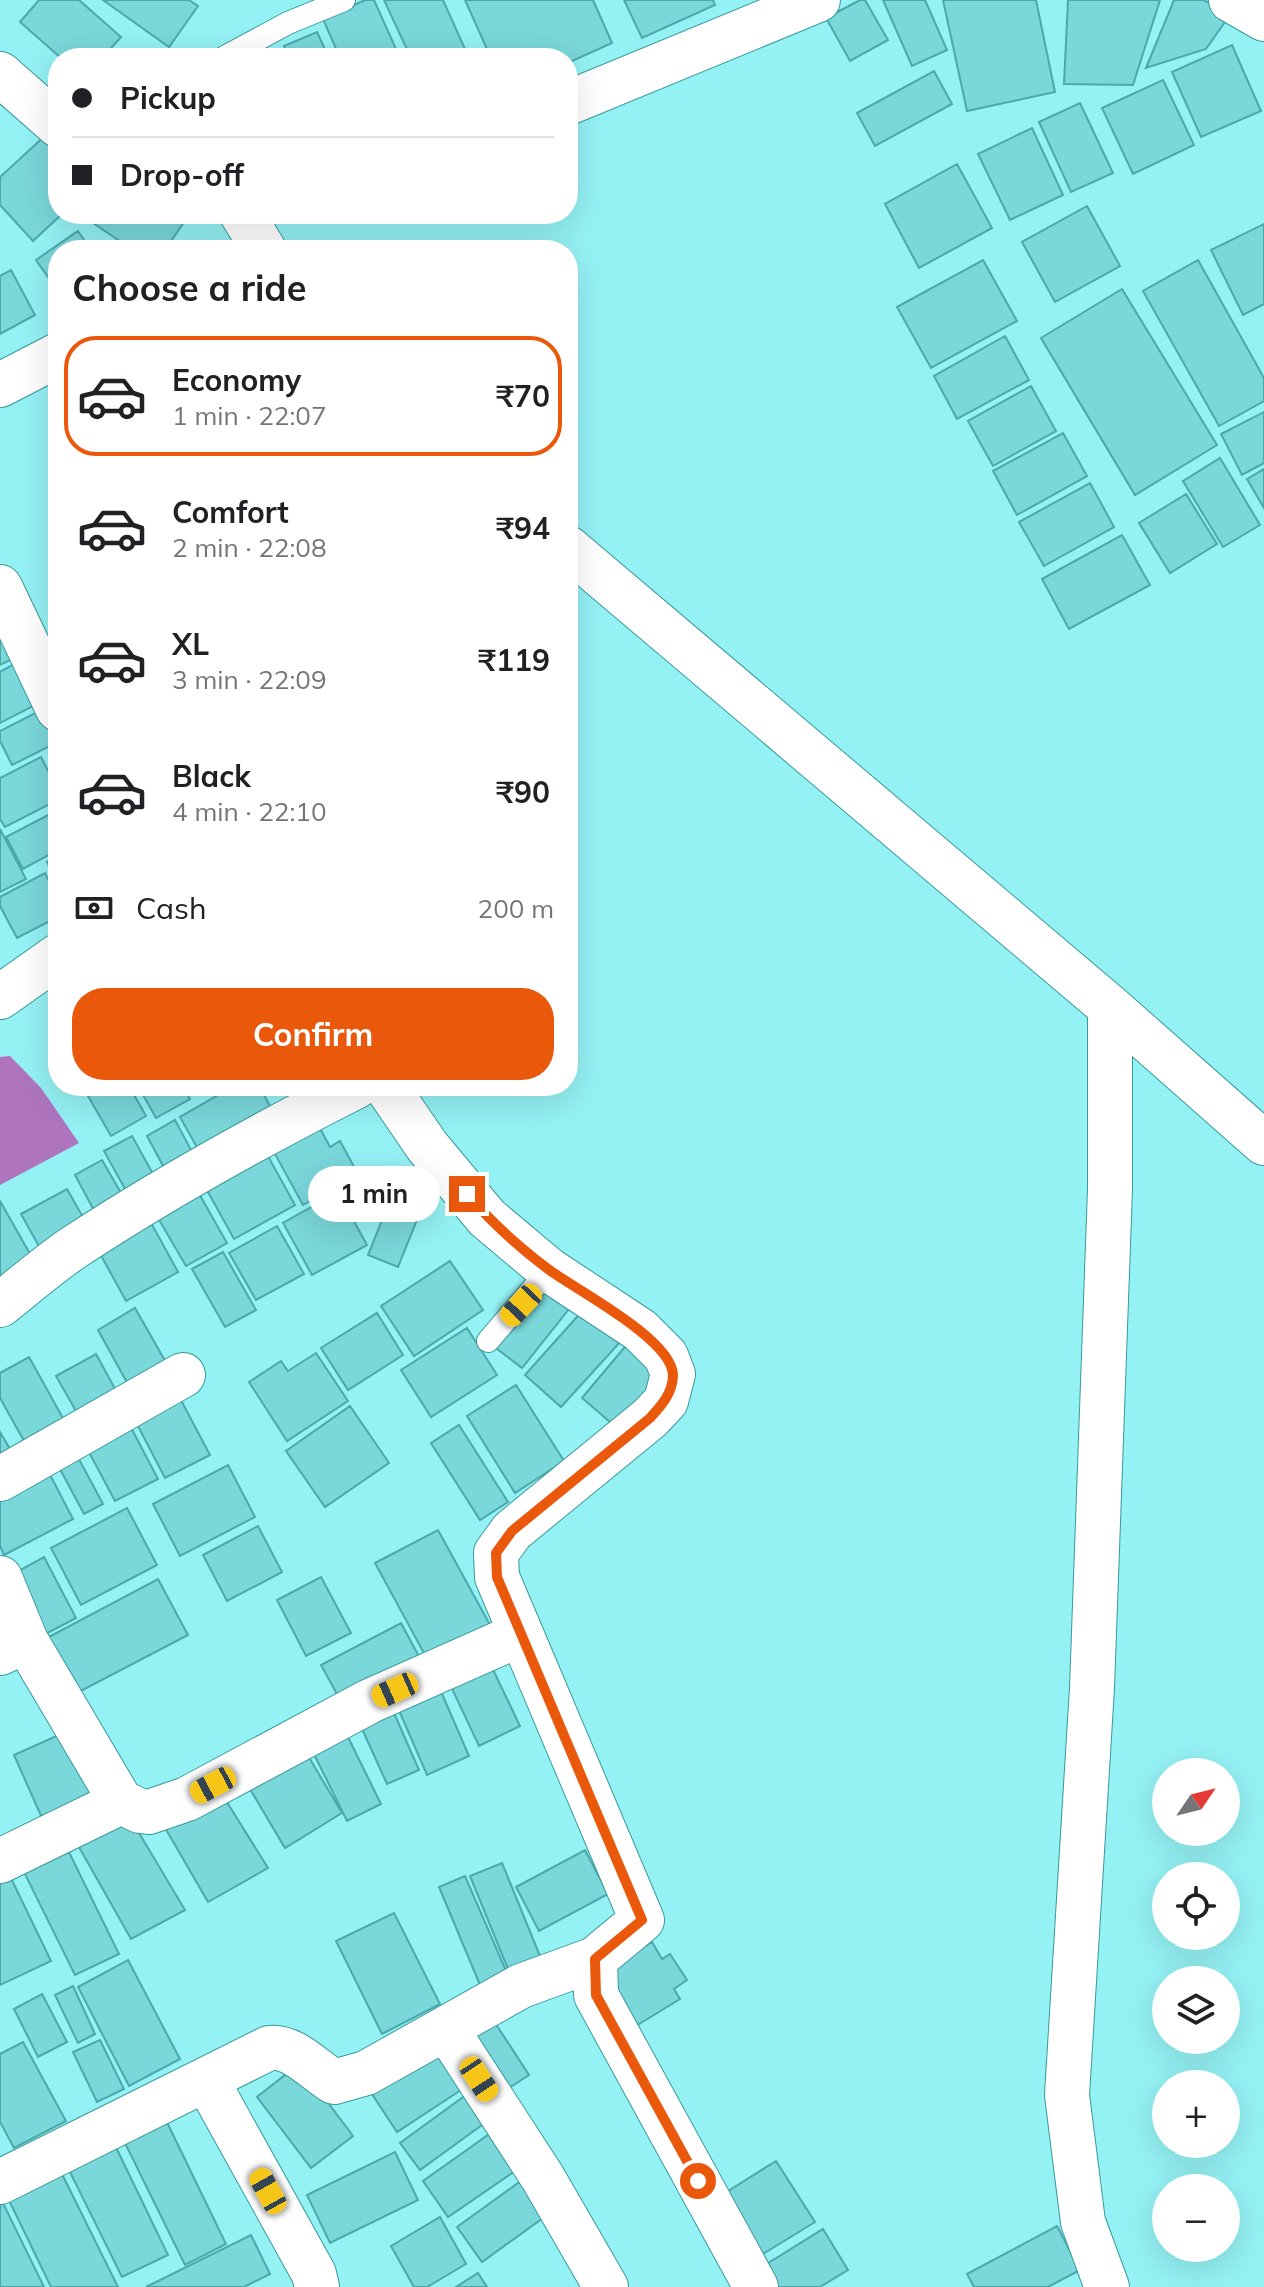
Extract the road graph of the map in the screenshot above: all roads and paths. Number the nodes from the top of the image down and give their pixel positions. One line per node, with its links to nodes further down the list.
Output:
1 (344, 0): 5 (lane)
2 (818, 0): 7 (street)
3 (1231, 0): 4 (street)
4 (1264, 19)
5 (242, 48)
6 (0, 74): 8 (street)
7 (578, 99)
8 (48, 116)
9 (48, 360): 10 (street)
10 (0, 385)
11 (578, 556): 16 (street)
12 (0, 587): 13 (street)
13 (48, 688)
14 (48, 963): 15 (street)
15 (0, 997)
16 (1110, 1007): 19 (street); 37 (street)
17 (339, 1096): 21 (street)
18 (393, 1096): 20 (street)
19 (1264, 1143)
20 (549, 1270): 22 (lane); 26 (street)
21 (0, 1305)
22 (488, 1341)
23 (183, 1375): 24 (street)
24 (0, 1479)
25 (0, 1578): 27 (street)
26 (521, 1634): 28 (street); 30 (street)
27 (13, 1647): 28 (street)
28 (121, 1802): 29 (street)
29 (0, 1861)
30 (595, 1959): 31 (street); 36 (street)
31 (447, 2030): 32 (street); 35 (street)
32 (207, 2081): 33 (street); 34 (street)
33 (0, 2182)
34 (317, 2287)
35 (606, 2287)
36 (756, 2287)
37 (1107, 2287)

